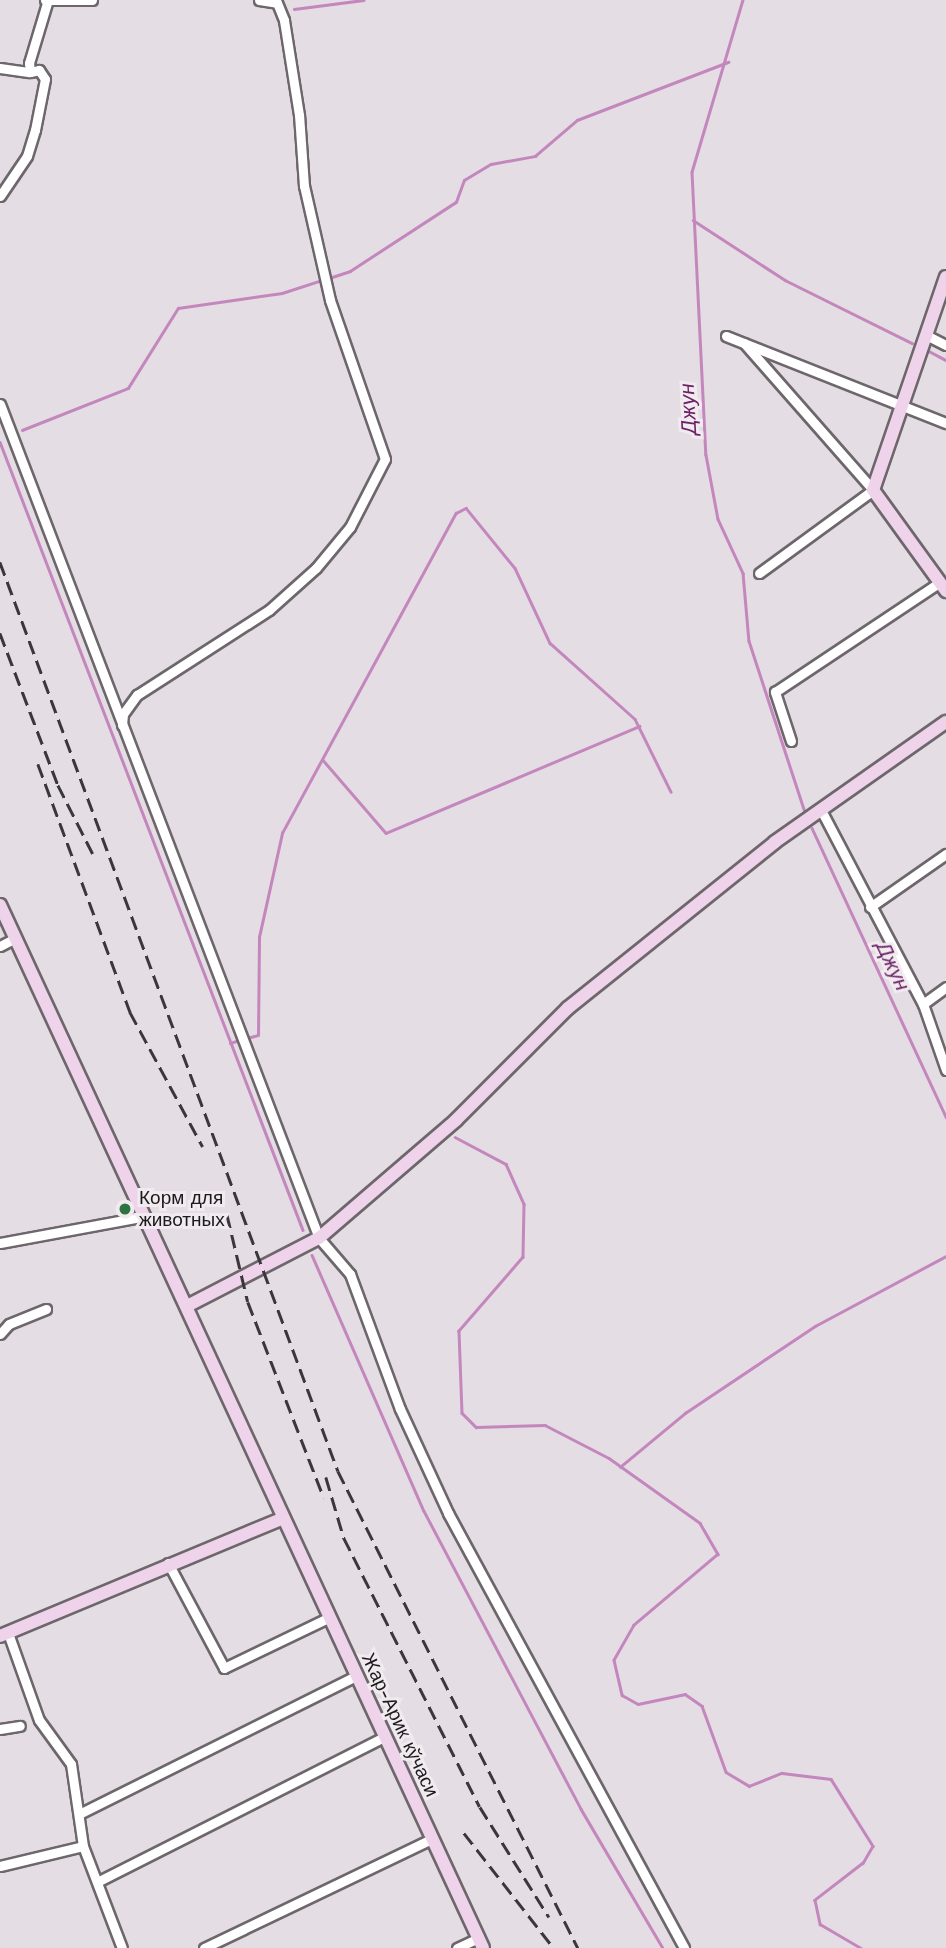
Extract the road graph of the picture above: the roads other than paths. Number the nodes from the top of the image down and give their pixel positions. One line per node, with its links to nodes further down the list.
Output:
1 (92, 0): 3 (street)
2 (260, 0): 4 (street)
3 (46, 1): 6 (street)
4 (277, 2): 19 (street)
5 (0, 68): 6 (street)
6 (30, 72): 7 (street)
7 (0, 196)
8 (946, 277): 9 (main road)
9 (926, 335): 12 (street); 14 (main road)
10 (726, 336): 11 (street)
11 (744, 343): 14 (street); 16 (street)
12 (946, 345)
13 (0, 404): 20 (street)
14 (903, 407): 15 (street); 16 (main road)
15 (946, 423)
16 (873, 490): 17 (street); 18 (main road)
17 (759, 573)
18 (943, 587): 23 (street)
19 (137, 695): 20 (street); 22 (street)
20 (114, 707): 22 (street)
21 (946, 722): 24 (main road)
22 (121, 727): 34 (street)
23 (791, 741)
24 (821, 810): 27 (street); 34 (main road)
25 (946, 854): 27 (street)
26 (0, 905): 28 (main road, Жар-Арик кўчаси)
27 (870, 907): 31 (street)
28 (16, 938): 29 (street); 33 (main road, Жар-Арик кўчаси)
29 (0, 946)
30 (946, 987): 31 (street)
31 (923, 1004): 32 (street)
32 (946, 1070)
33 (145, 1216): 35 (street); 36 (main road, Жар-Арик кўчаси)
34 (319, 1238): 36 (main road); 56 (street)
35 (0, 1243)
36 (189, 1306): 39 (main road, Жар-Арик кўчаси)
37 (46, 1309): 38 (street)
38 (0, 1334)
39 (281, 1518): 40 (main road); 41 (main road, Жар-Арик кўчаси)
40 (168, 1563): 41 (street); 42 (main road)
41 (328, 1618): 43 (main road, Жар-Арик кўчаси)
42 (4, 1634): 47 (street)
43 (356, 1676): 46 (main road, Жар-Арик кўчаси); 47 (street)
44 (20, 1726): 45 (street)
45 (0, 1729)
46 (384, 1737): 48 (main road, Жар-Арик кўчаси); 51 (street)
47 (79, 1814): 49 (street)
48 (432, 1839): 52 (main road, Жар-Арик кўчаси); 54 (street)
49 (83, 1846): 50 (street); 51 (street)
50 (0, 1866)
51 (97, 1882): 53 (street)
52 (480, 1943): 55 (street)
53 (122, 1948)
54 (204, 1948)
55 (457, 1948)
56 (684, 1948)

